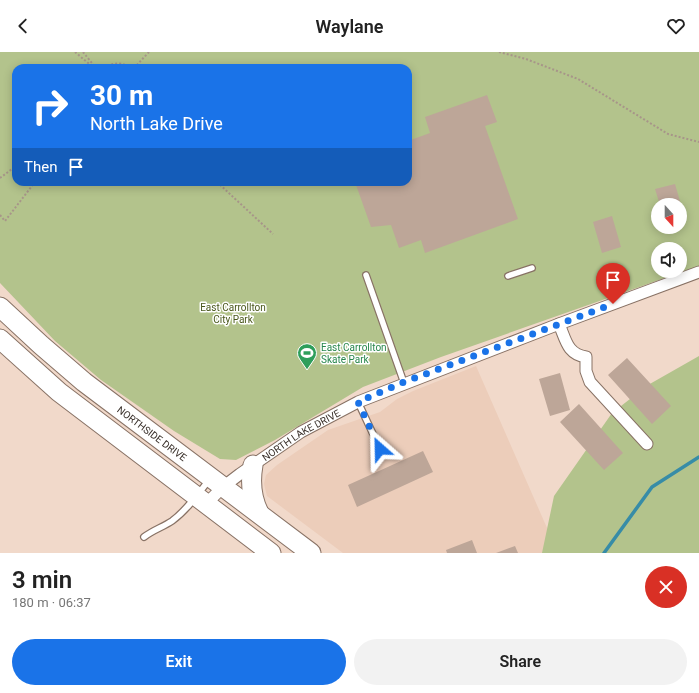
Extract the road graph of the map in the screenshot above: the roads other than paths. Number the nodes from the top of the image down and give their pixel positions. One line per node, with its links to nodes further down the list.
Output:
1 (532, 268): 4 (lane)
2 (699, 272): 6 (street, NORTH LAKE DRIVE)
3 (366, 275): 8 (lane)
4 (508, 276)
5 (0, 306): 13 (highway, NORTHSIDE DRIVE)
6 (559, 324): 8 (street, NORTH LAKE DRIVE); 10 (street)
7 (0, 339): 14 (highway)
8 (404, 382): 9 (street, NORTH LAKE DRIVE)
9 (358, 402): 11 (lane); 12 (street, NORTH LAKE DRIVE)
10 (647, 444)
11 (380, 449)
12 (253, 465): 13 (street, NORTH LAKE DRIVE); 15 (highway)
13 (217, 482): 14 (street, NORTH LAKE DRIVE); 14 (lane); 15 (highway, NORTHSIDE DRIVE)
14 (201, 500): 16 (lane); 17 (highway)
15 (258, 513): 18 (highway, NORTHSIDE DRIVE)
16 (144, 537)
17 (271, 553)
18 (311, 553)

